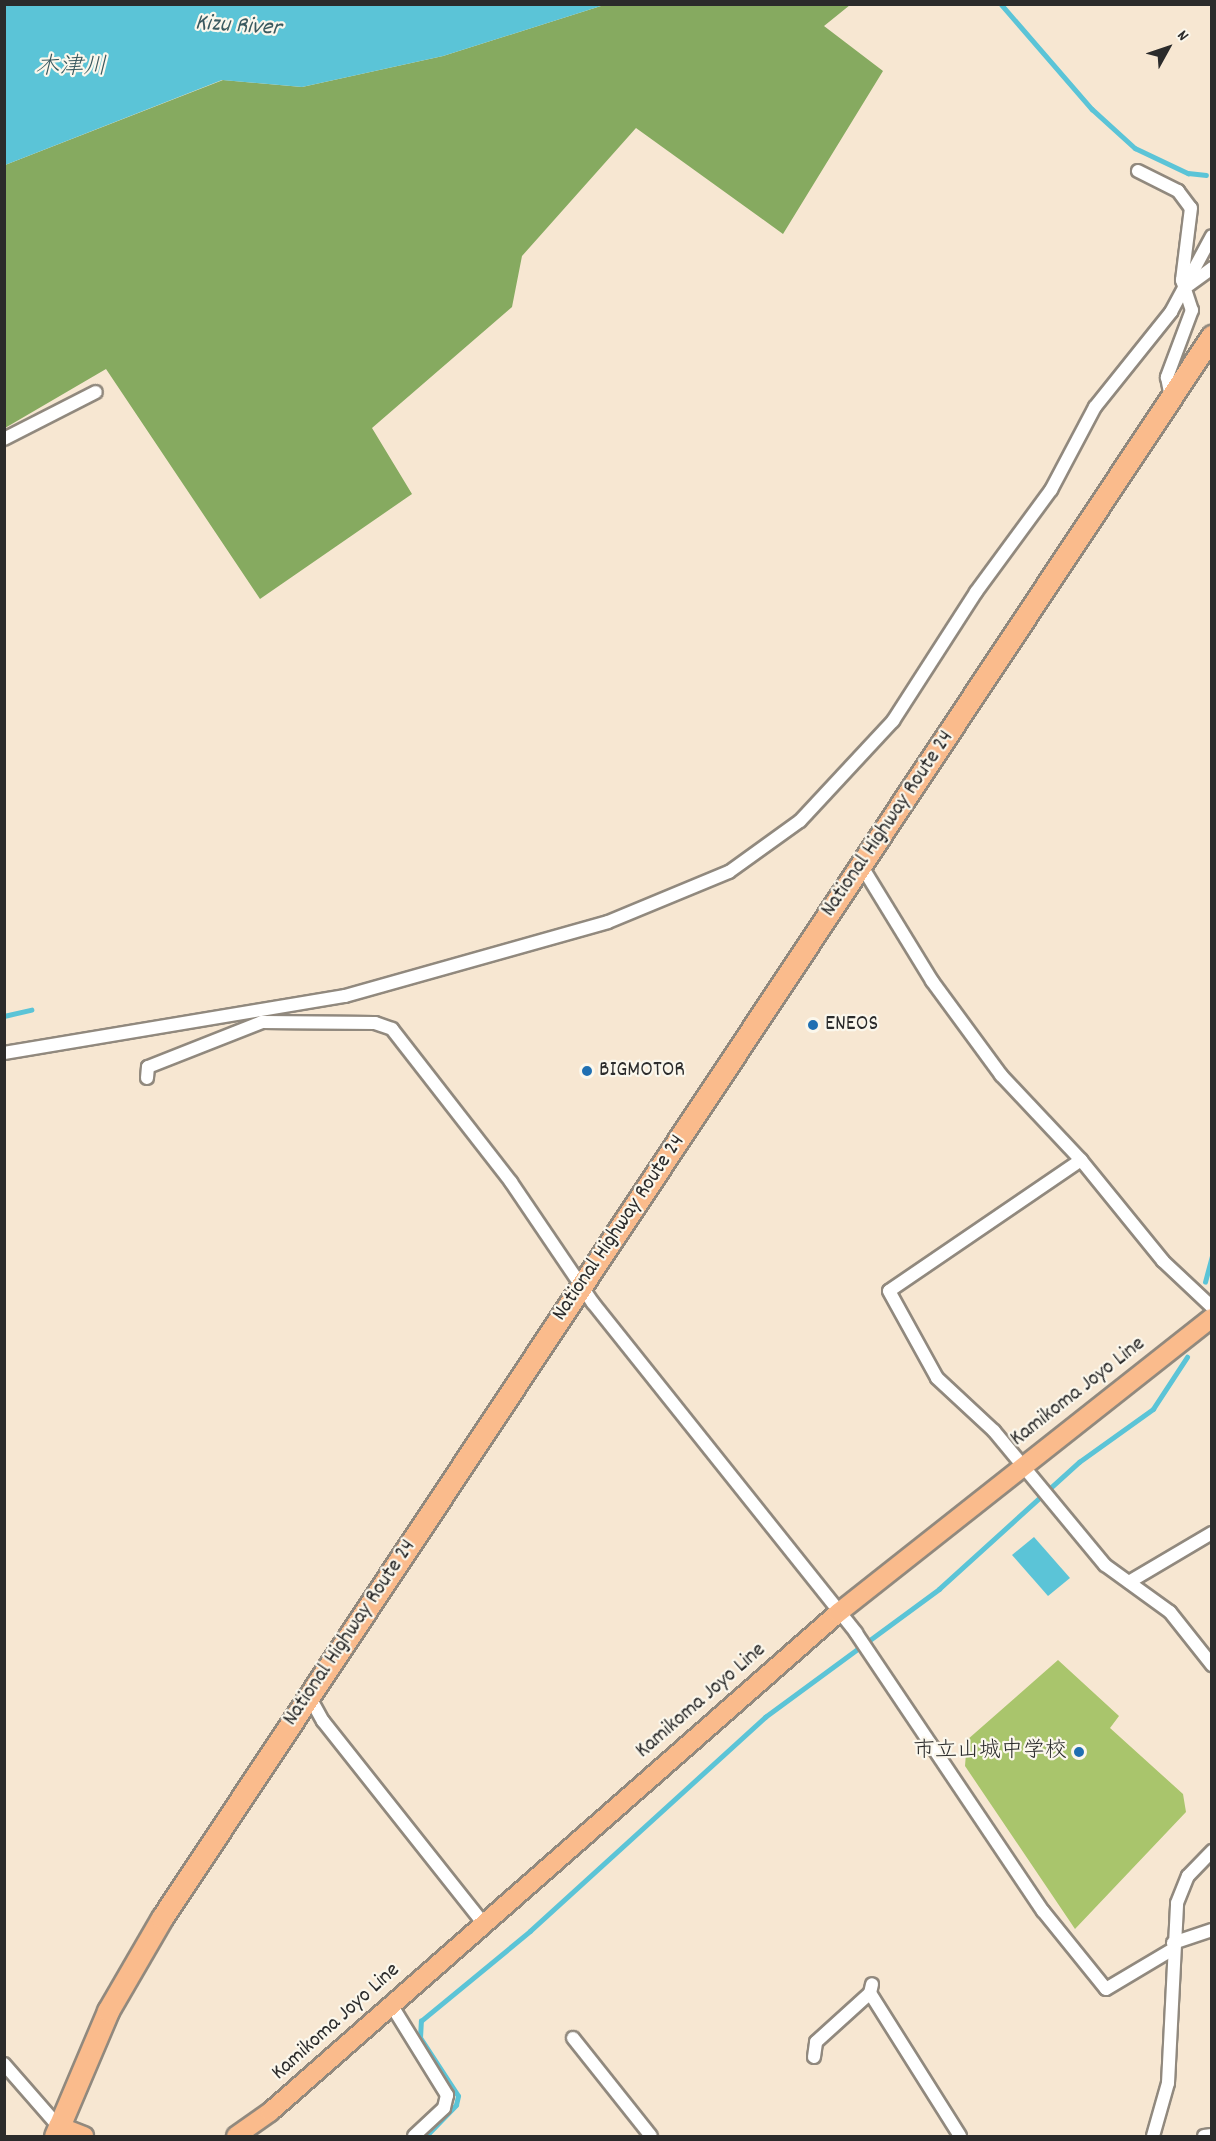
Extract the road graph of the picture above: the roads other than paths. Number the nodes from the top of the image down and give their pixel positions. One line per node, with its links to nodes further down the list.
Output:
1 (1138, 171): 4 (street)
2 (1212, 236): 4 (street)
3 (1212, 268): 4 (street)
4 (1186, 288): 7 (street); 10 (street)
5 (1212, 336): 7 (highway, National Highway Route 24)
6 (96, 392): 8 (street)
7 (1171, 399): 9 (highway, National Highway Route 24)
8 (4, 438)
9 (861, 866): 13 (street); 14 (highway, National Highway Route 24)
10 (261, 1018): 11 (street); 12 (street); 14 (street)
11 (4, 1053)
12 (147, 1078)
13 (1082, 1161): 15 (street); 17 (street)
14 (582, 1284): 20 (street); 22 (highway, National Highway Route 24)
15 (1212, 1307)
16 (1212, 1318): 17 (main road, Kamikoma Joyo Line)
17 (1023, 1465): 19 (street); 20 (main road, Kamikoma Joyo Line)
18 (1212, 1533): 19 (street)
19 (1129, 1582): 21 (street)
20 (838, 1613): 24 (main road, Kamikoma Joyo Line); 26 (street)
21 (1212, 1665)
22 (309, 1696): 24 (street); 31 (highway, National Highway Route 24)
23 (1212, 1851): 26 (street)
24 (483, 1923): 27 (main road, Kamikoma Joyo Line)
25 (1212, 1930): 26 (street)
26 (1173, 1946): 38 (street)
27 (392, 2006): 35 (main road, Kamikoma Joyo Line); 36 (street)
28 (573, 2038): 37 (street)
29 (814, 2057): 32 (street)
30 (4, 2064): 31 (street)
31 (56, 2131): 34 (main road)
32 (956, 2135)
33 (1212, 2135): 39 (street)
34 (84, 2136)
35 (236, 2136)
36 (414, 2136)
37 (651, 2136)
38 (1153, 2136)
39 (1204, 2136)

